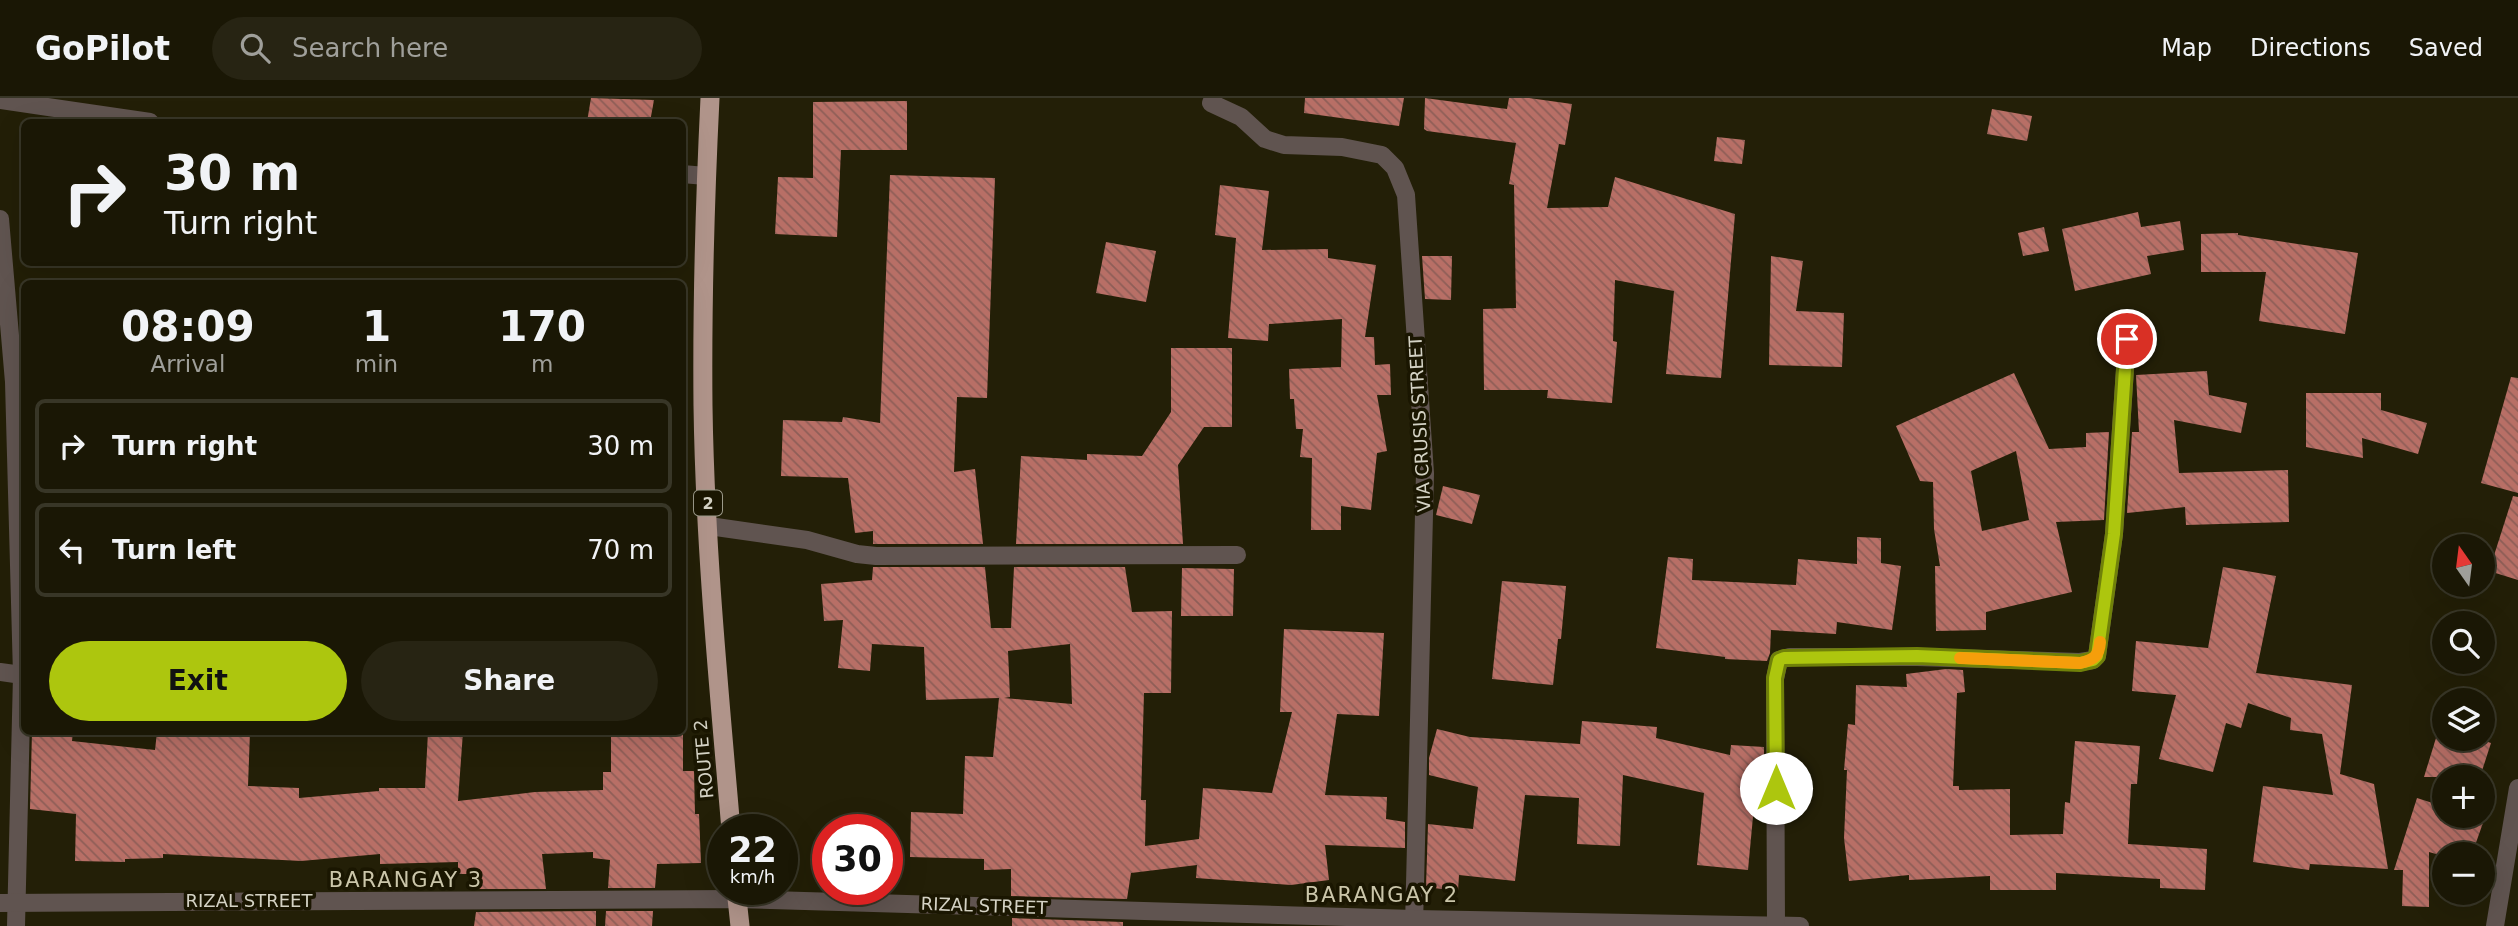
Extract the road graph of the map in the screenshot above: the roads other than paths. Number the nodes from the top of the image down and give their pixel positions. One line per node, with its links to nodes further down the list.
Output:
1 (710, 98): 6 (highway, ROUTE 2 / 2)
2 (0, 100): 4 (street)
3 (1211, 103): 21 (street, VIA CRUSIS STREET)
4 (130, 119)
5 (686, 174): 6 (street)
6 (706, 176): 9 (highway, ROUTE 2 / 2)
7 (0, 219): 11 (street)
8 (2127, 339): 22 (street)
9 (709, 526): 10 (street); 16 (highway, ROUTE 2 / 2)
10 (1237, 555)
11 (21, 638)
12 (0, 672): 13 (street)
13 (21, 674)
14 (21, 690): 19 (street)
15 (2518, 788): 26 (street)
16 (730, 814)
17 (707, 894): 19 (street, RIZAL STREET)
18 (798, 897): 21 (street, RIZAL STREET)
19 (8, 903): 23 (street)
20 (738, 905): 24 (highway)
21 (1414, 922): 22 (street, RIZAL STREET)
22 (1776, 925): 25 (street, RIZAL STREET)
23 (16, 926)
24 (740, 926)
25 (1800, 926)
26 (2495, 926)

